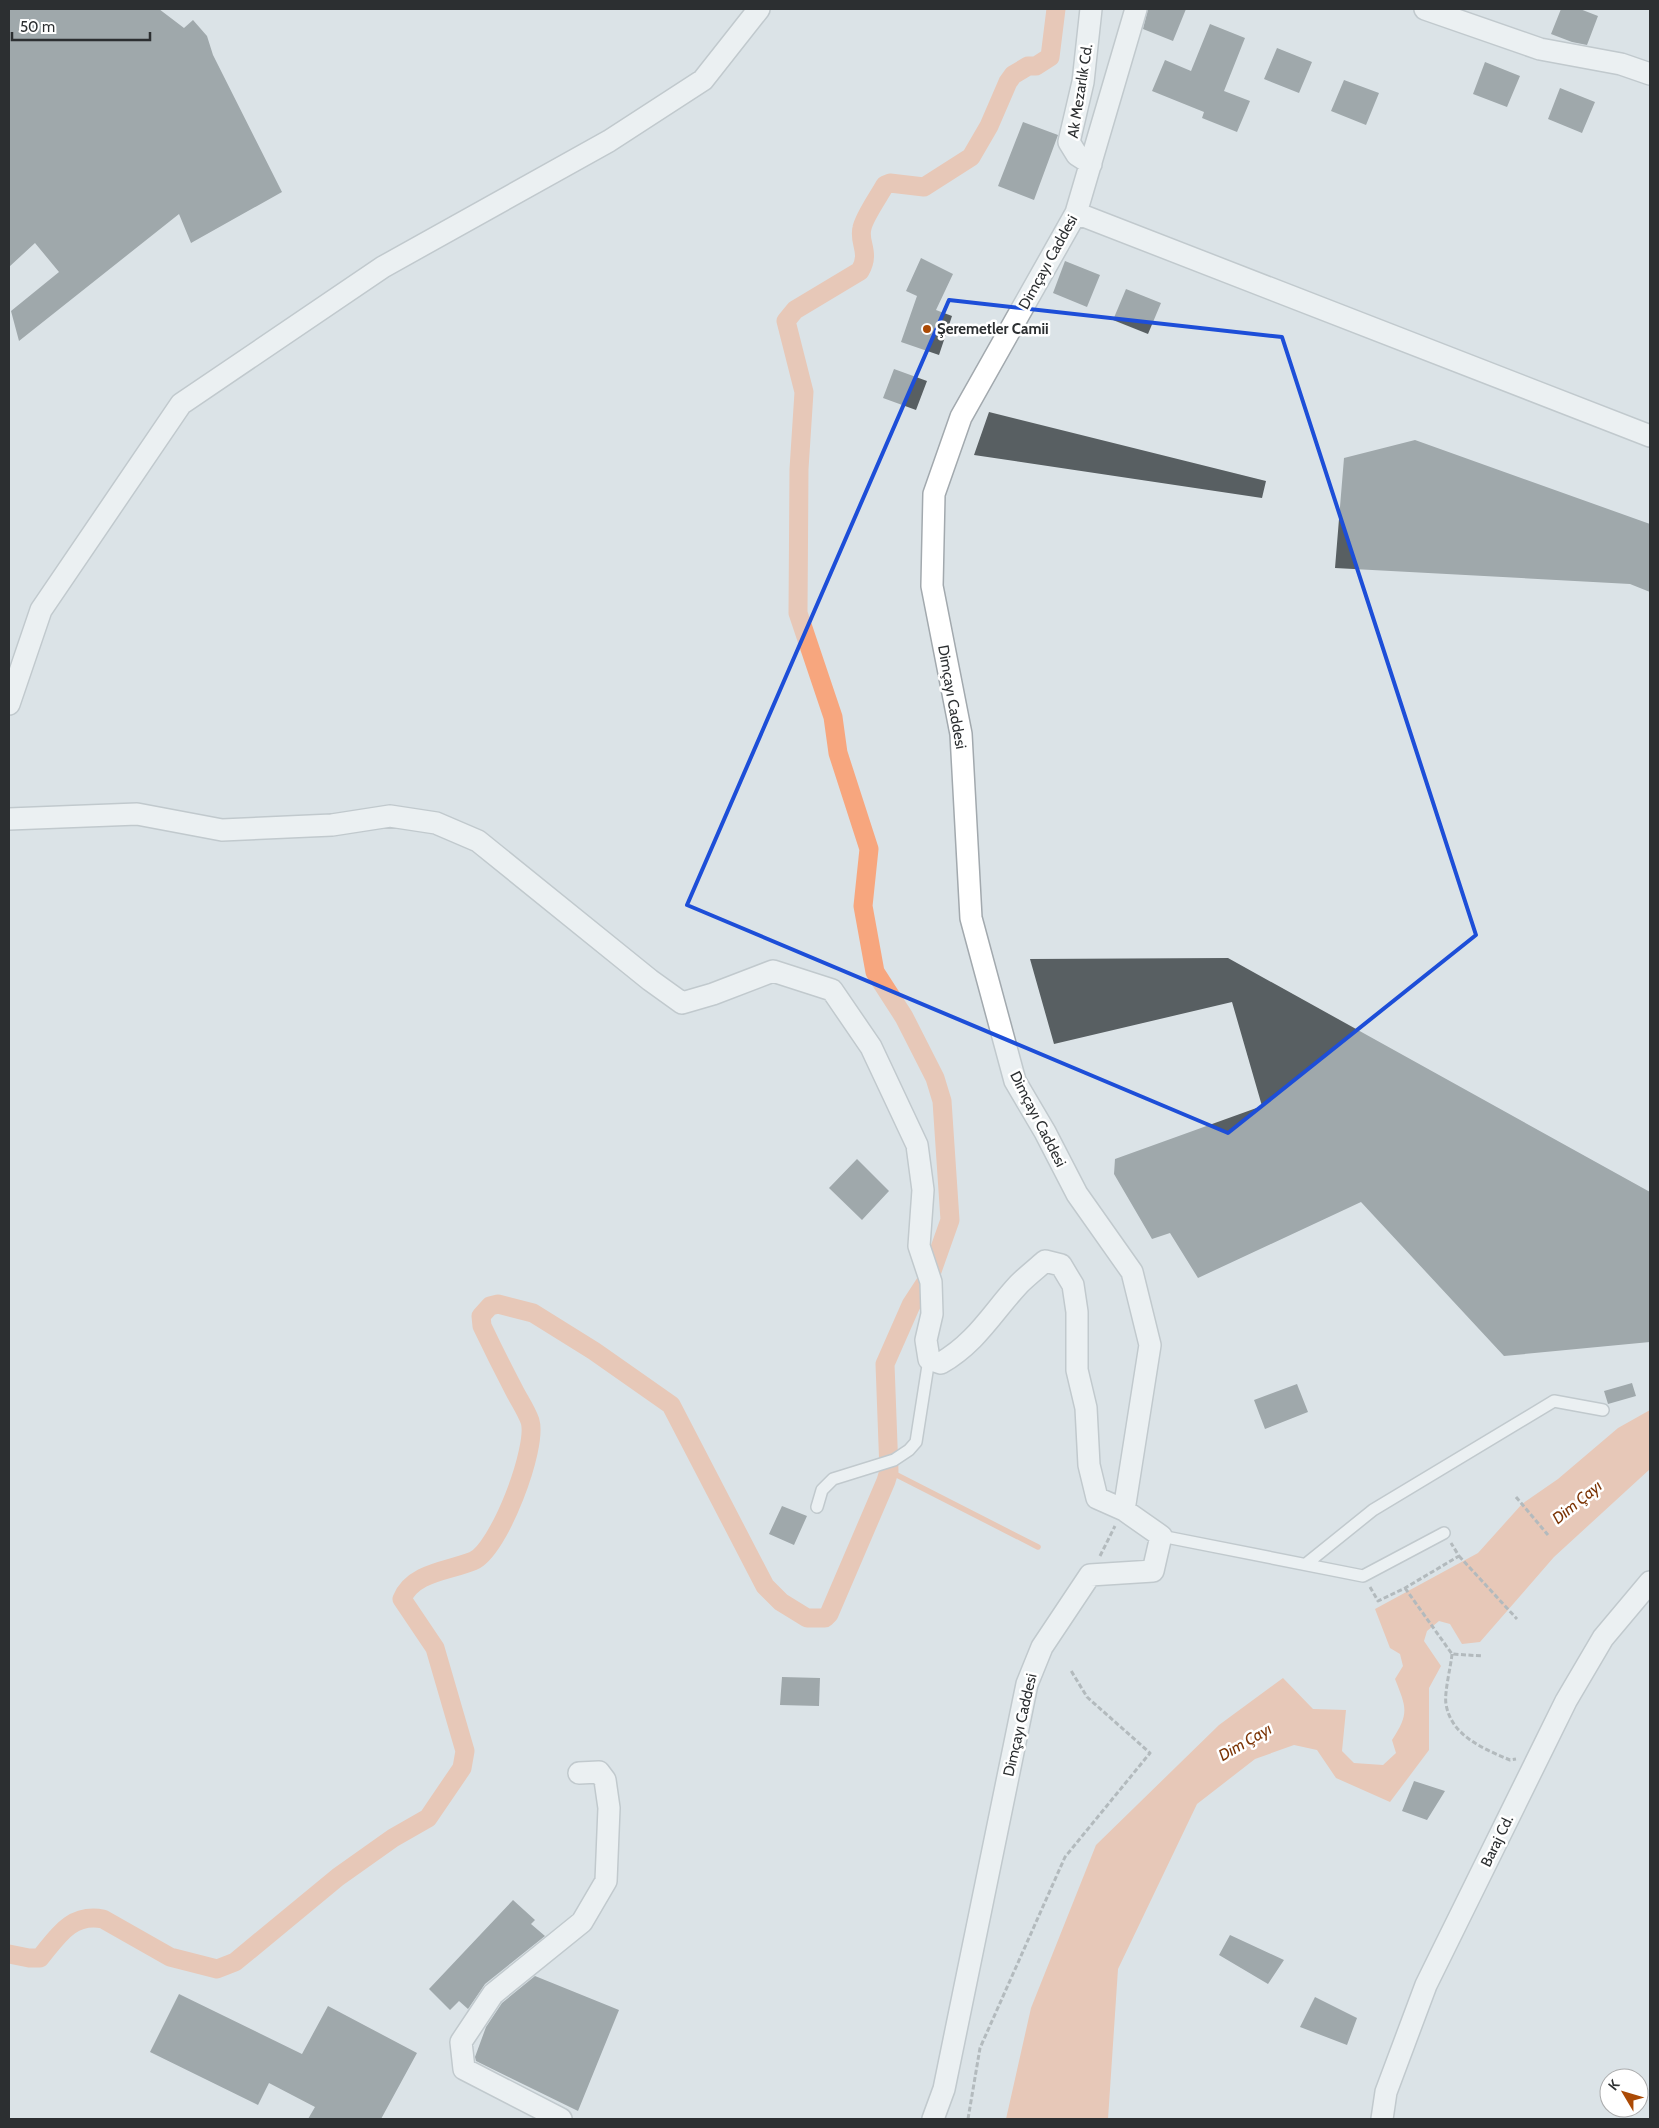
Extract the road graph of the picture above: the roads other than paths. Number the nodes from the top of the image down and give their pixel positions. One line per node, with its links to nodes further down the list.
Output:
1 (759, 9): 9 (street)
2 (1091, 9): 6 (street, Ak Mezarlık Cd.)
3 (1136, 9): 6 (street, Dimçayı Caddesi)
4 (1425, 9): 5 (street)
5 (1650, 74)
6 (1091, 164): 7 (street, Dimçayı Caddesi)
7 (1076, 213): 8 (street); 14 (street, Dimçayı Caddesi)
8 (1650, 436)
9 (9, 704)
10 (9, 819): 11 (street)
11 (929, 1359): 13 (lane); 14 (street)
12 (1603, 1410): 17 (lane)
13 (817, 1507)
14 (1124, 1510): 16 (street)
15 (1444, 1533): 17 (lane)
16 (1161, 1536): 17 (lane); 21 (street, Dimçayı Caddesi)
17 (1306, 1564)
18 (1650, 1582): 22 (street, Baraj Cd.)
19 (579, 1773): 20 (street)
20 (561, 2119)
21 (933, 2119)
22 (1382, 2119)

